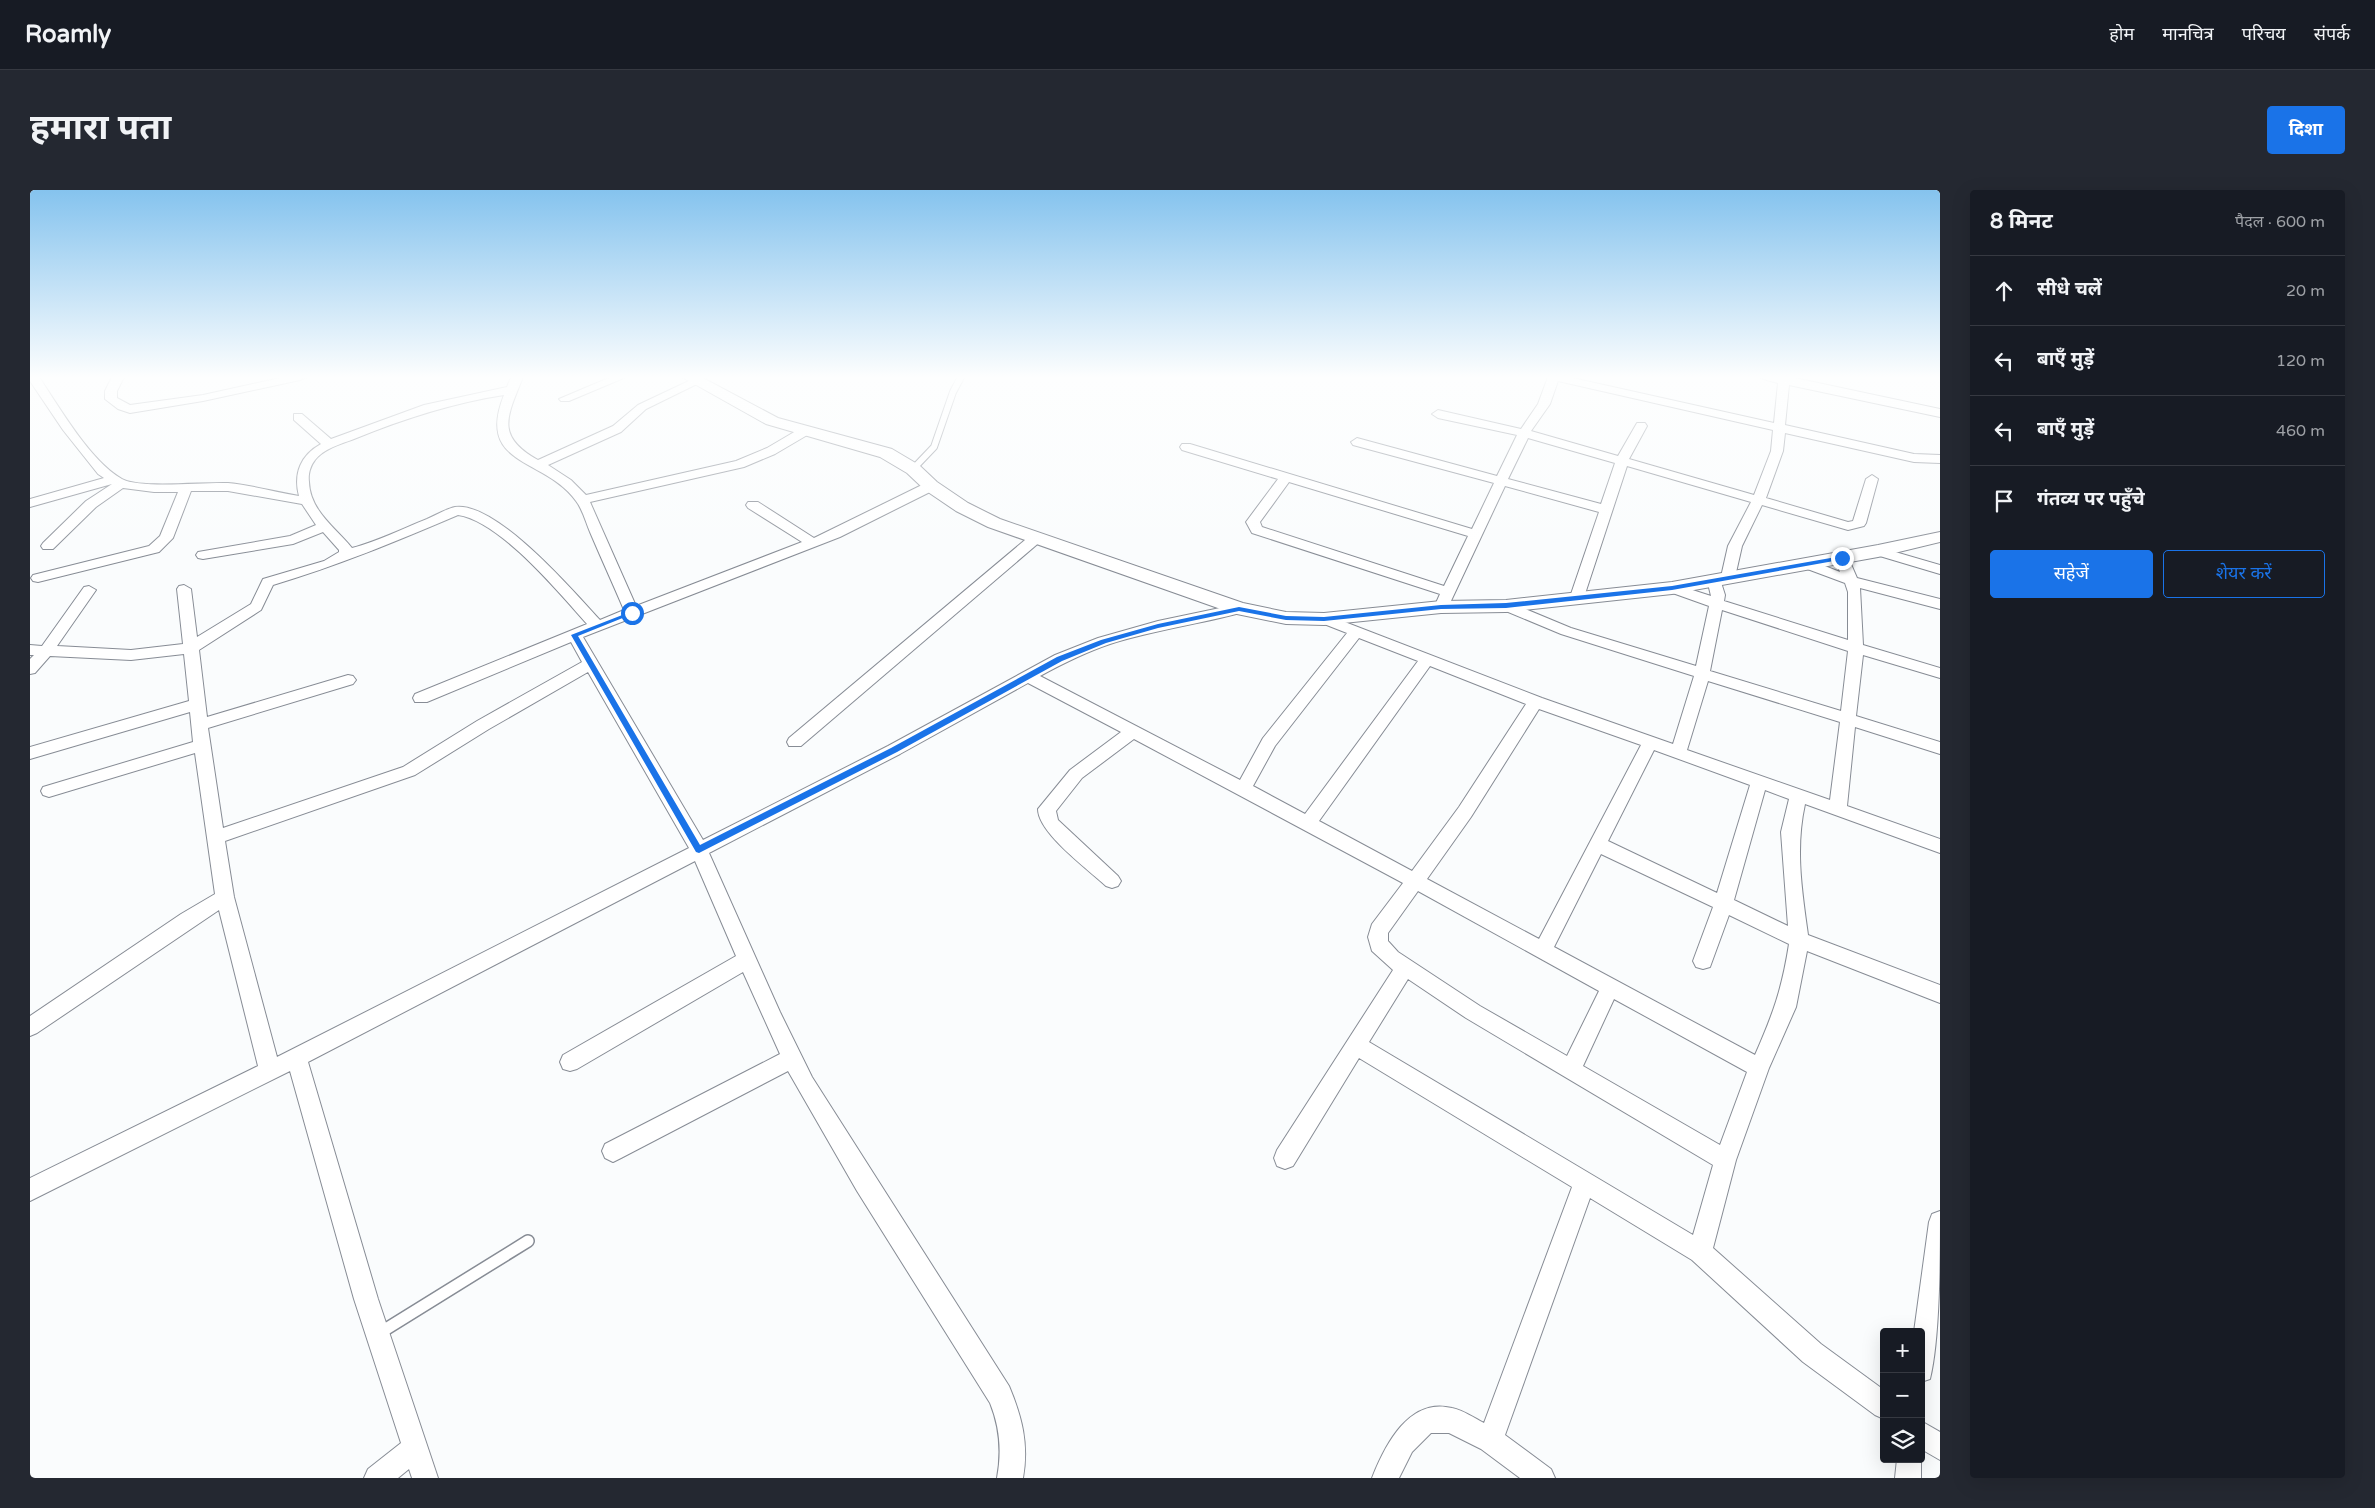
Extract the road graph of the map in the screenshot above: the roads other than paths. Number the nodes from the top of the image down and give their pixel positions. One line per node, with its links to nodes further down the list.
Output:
1 (75, 437): 24 (street)
2 (321, 437): 15 (street)
3 (349, 437): 15 (street)
4 (503, 437): 19 (street)
5 (599, 437): 19 (street)
6 (795, 437): 27 (street)
7 (828, 437): 20 (street)
8 (937, 437): 20 (lane)
9 (1522, 437): 23 (street)
10 (1538, 437): 18 (street)
11 (1634, 437): 18 (street)
12 (1778, 437): 29 (street)
13 (1819, 437): 17 (street)
14 (1357, 442): 23 (street)
15 (330, 445): 28 (street)
16 (1186, 447): 21 (street)
17 (1940, 459)
18 (1622, 461): 29 (street); 32 (street)
19 (538, 465): 27 (street)
20 (913, 469): 26 (street)
21 (1286, 478): 34 (street); 52 (street)
22 (1872, 479): 29 (street)
23 (1500, 481): 32 (street); 34 (street)
24 (117, 482): 25 (street); 30 (street); 38 (street)
25 (187, 486): 28 (street); 45 (street)
26 (931, 486): 36 (street); 37 (street)
27 (583, 500): 57 (street)
28 (307, 501): 33 (street)
29 (1758, 501): 46 (street)
30 (30, 503)
31 (753, 505): 37 (street)
32 (1607, 510): 51 (street)
33 (325, 526): 40 (street); 41 (street)
34 (1475, 534): 52 (street)
35 (1940, 536): 39 (street)
36 (1036, 538): 56 (street); 79 (street)
37 (813, 543): 57 (street)
38 (48, 546)
39 (1878, 551): 42 (street); 44 (street)
40 (346, 554): 59 (street); 62 (street)
41 (203, 555)
42 (1842, 558): 43 (street); 47 (street)
43 (1807, 564): 46 (street); 47 (street)
44 (1940, 570)
45 (38, 578)
46 (1721, 578): 48 (street); 53 (street)
47 (1852, 580): 54 (street); 63 (street)
48 (1672, 588): 51 (street); 53 (street)
49 (184, 589): 62 (street)
50 (89, 590): 65 (street)
51 (1577, 597): 55 (street)
52 (1445, 600): 55 (street); 58 (street)
53 (1716, 603): 63 (street); 70 (street)
54 (1940, 604)
55 (1506, 606): 70 (street)
56 (1239, 609): 58 (street); 71 (street)
57 (632, 613): 59 (street)
58 (1324, 619): 60 (street)
59 (598, 626): 61 (street)
60 (1356, 632): 66 (street); 86 (street)
61 (574, 635): 67 (street); 73 (street)
62 (191, 648): 65 (street); 75 (street)
63 (1856, 648): 69 (street); 76 (street)
64 (30, 650): 65 (street)
65 (46, 651): 68 (street)
66 (1427, 660): 74 (street); 90 (street)
67 (591, 664): 91 (street); 94 (street)
68 (30, 669)
69 (1940, 673)
70 (1702, 675): 76 (street); 84 (street)
71 (1027, 676): 78 (street); 94 (street)
72 (348, 680): 77 (street)
73 (421, 698)
74 (1536, 702): 80 (street); 96 (street)
75 (198, 704): 77 (street); 83 (street)
76 (1846, 719): 82 (street); 89 (street)
77 (201, 724): 81 (street)
78 (1133, 731): 86 (street); 95 (street)
79 (795, 742)
80 (1650, 744): 84 (street); 92 (street)
81 (202, 745): 87 (street); 91 (street)
82 (1940, 748)
83 (30, 753)
84 (1678, 753): 85 (street)
85 (1759, 781): 88 (street); 98 (street)
86 (1242, 789): 90 (street)
87 (49, 791)
88 (1798, 795): 89 (street); 99 (street)
89 (1838, 809): 93 (street)
90 (1308, 823): 96 (street)
91 (216, 837): 97 (street)
92 (1598, 844): 98 (street); 100 (street)
93 (1940, 846)
94 (699, 850): 101 (street); 108 (street)
95 (1112, 881)
96 (1414, 881): 100 (street); 103 (street)
97 (225, 897): 106 (street); 113 (street)
98 (1723, 904): 99 (street); 102 (street)
99 (1799, 940): 105 (street); 111 (street)
100 (1542, 951): 104 (street)
101 (747, 960): 109 (street); 110 (street)
102 (1703, 960)
103 (1405, 967): 107 (street); 112 (street)
104 (1610, 988): 111 (street); 112 (street)
105 (1940, 994)
106 (30, 1027)
107 (1357, 1046): 115 (street); 117 (street)
108 (296, 1058): 113 (street); 122 (street)
109 (792, 1058): 114 (street); 132 (street)
110 (570, 1062)
111 (1759, 1068): 116 (street)
112 (1571, 1070): 116 (street)
113 (270, 1071): 118 (street)
114 (613, 1151)
115 (1285, 1158)
116 (1725, 1160): 121 (street)
117 (1585, 1181): 121 (street); 126 (street)
118 (30, 1190)
119 (1940, 1222): 123 (street)
120 (528, 1241): 122 (lane)
121 (1700, 1252): 124 (street)
122 (378, 1334): 128 (street)
123 (1925, 1339)
124 (1880, 1403)
125 (1925, 1437): 127 (street)
126 (1490, 1440): 133 (street); 134 (street)
127 (1940, 1447)
128 (415, 1448): 130 (street); 131 (street)
129 (1910, 1463): 135 (street)
130 (377, 1478)
131 (425, 1478)
132 (1010, 1478)
133 (1385, 1478)
134 (1542, 1478)
135 (1908, 1478)

